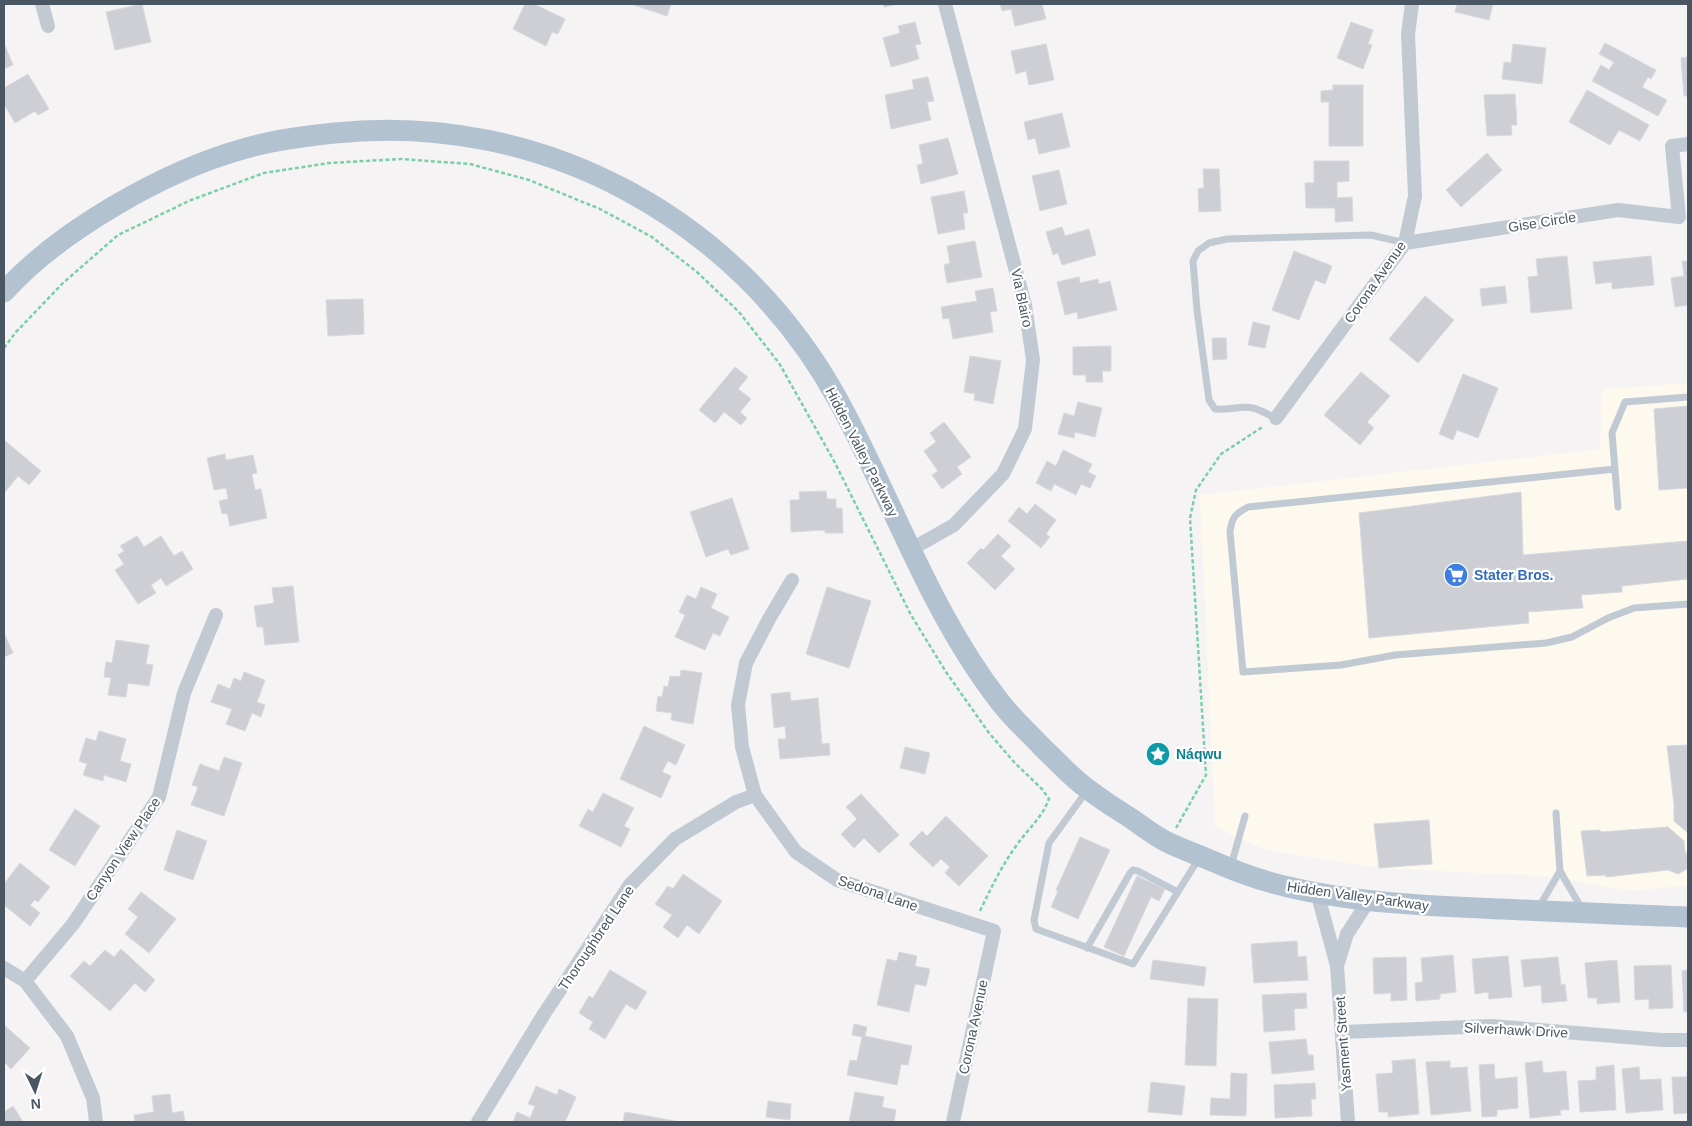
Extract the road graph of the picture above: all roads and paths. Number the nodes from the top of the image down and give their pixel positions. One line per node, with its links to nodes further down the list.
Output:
1 (42, 4): 4 (street)
2 (945, 4): 13 (street, Via Blairo)
3 (1412, 4): 6 (street, Corona Avenue)
4 (48, 26)
5 (1688, 144): 6 (street, Gise Circle)
6 (1405, 243): 10 (street, Corona Avenue); 10 (lane)
7 (4, 292): 13 (main road, Hidden Valley Parkway)
8 (4, 348): 28 (path)
9 (1688, 397): 11 (lane)
10 (1276, 418): 21 (path)
11 (1615, 469): 12 (lane); 15 (lane)
12 (1618, 507)
13 (910, 550): 17 (main road, Hidden Valley Parkway)
14 (792, 580): 18 (street, Sedona Lane)
15 (1688, 604)
16 (216, 615): 36 (street, Canyon View Place)
17 (1088, 790): 22 (main road, Hidden Valley Parkway); 33 (lane)
18 (756, 796): 32 (street, Sedona Lane); 40 (street, Thoroughbred Lane)
19 (1556, 813): 24 (lane)
20 (1245, 816): 23 (lane)
21 (1174, 831)
22 (1200, 856): 23 (main road, Hidden Valley Parkway); 25 (lane)
23 (1230, 868): 26 (main road, Hidden Valley Parkway)
24 (1560, 870): 29 (lane); 30 (lane)
25 (1178, 892): 33 (lane); 33 (lane)
26 (1316, 892): 27 (main road, Hidden Valley Parkway); 34 (street, Yasment Street)
27 (1369, 900): 29 (main road, Hidden Valley Parkway); 34 (street, Yasment Street)
28 (980, 911)
29 (1538, 911): 30 (main road, Hidden Valley Parkway)
30 (1584, 913): 31 (main road, Hidden Valley Parkway)
31 (1688, 917)
32 (994, 931): 41 (street, Corona Avenue)
33 (1087, 948)
34 (1337, 966): 37 (street, Yasment Street)
35 (4, 968): 36 (street)
36 (25, 981): 39 (street)
37 (1343, 1032): 38 (street, Silverhawk Drive); 42 (street, Yasment Street)
38 (1688, 1040)
39 (96, 1122)
40 (478, 1122)
41 (953, 1122)
42 (1348, 1122)

